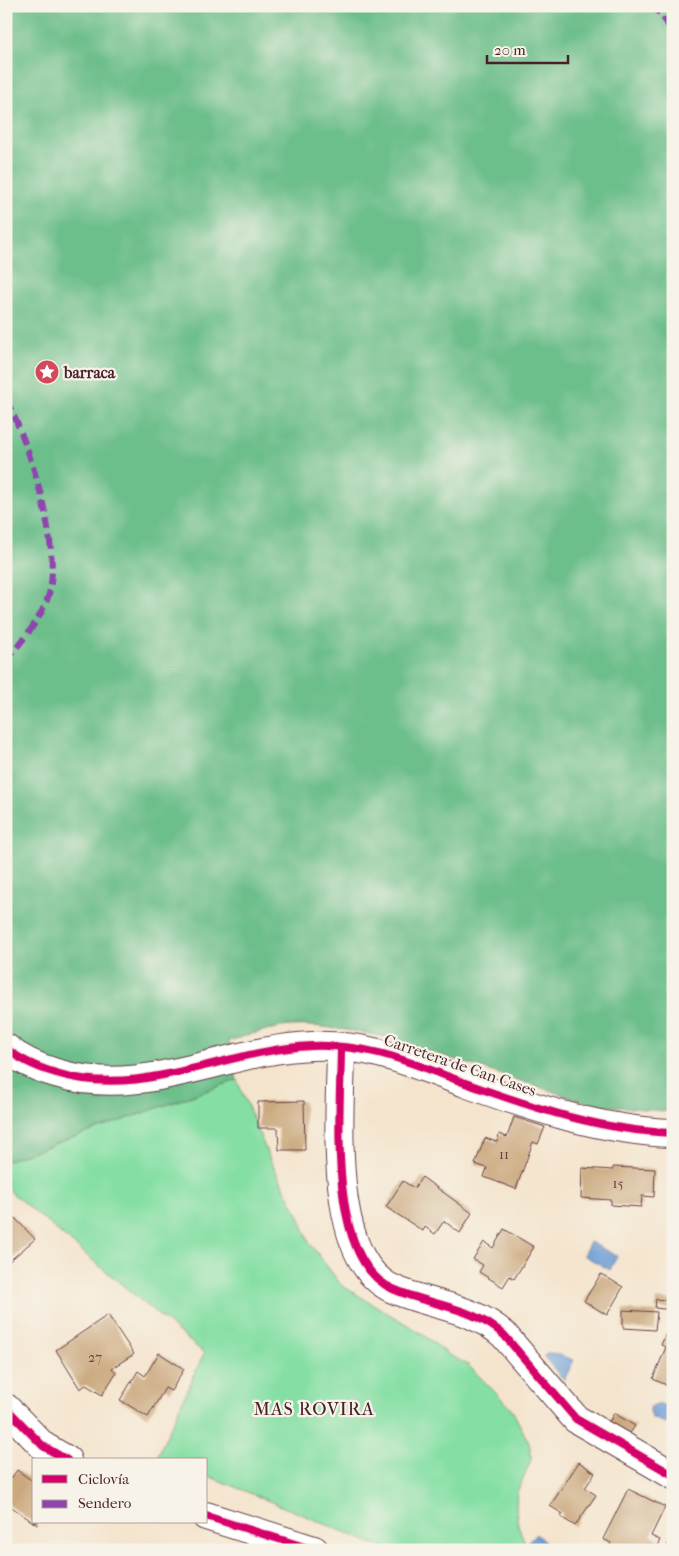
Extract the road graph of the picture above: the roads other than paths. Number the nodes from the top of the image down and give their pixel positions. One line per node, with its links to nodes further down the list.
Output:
1 (342, 1047): 2 (street, Carretera de Can Cases); 3 (street, Carretera de Can Cases); 6 (street)
2 (6, 1048)
3 (673, 1133)
4 (6, 1408): 5 (street)
5 (64, 1458)
6 (673, 1475)
7 (208, 1517): 8 (street)
8 (314, 1550)

